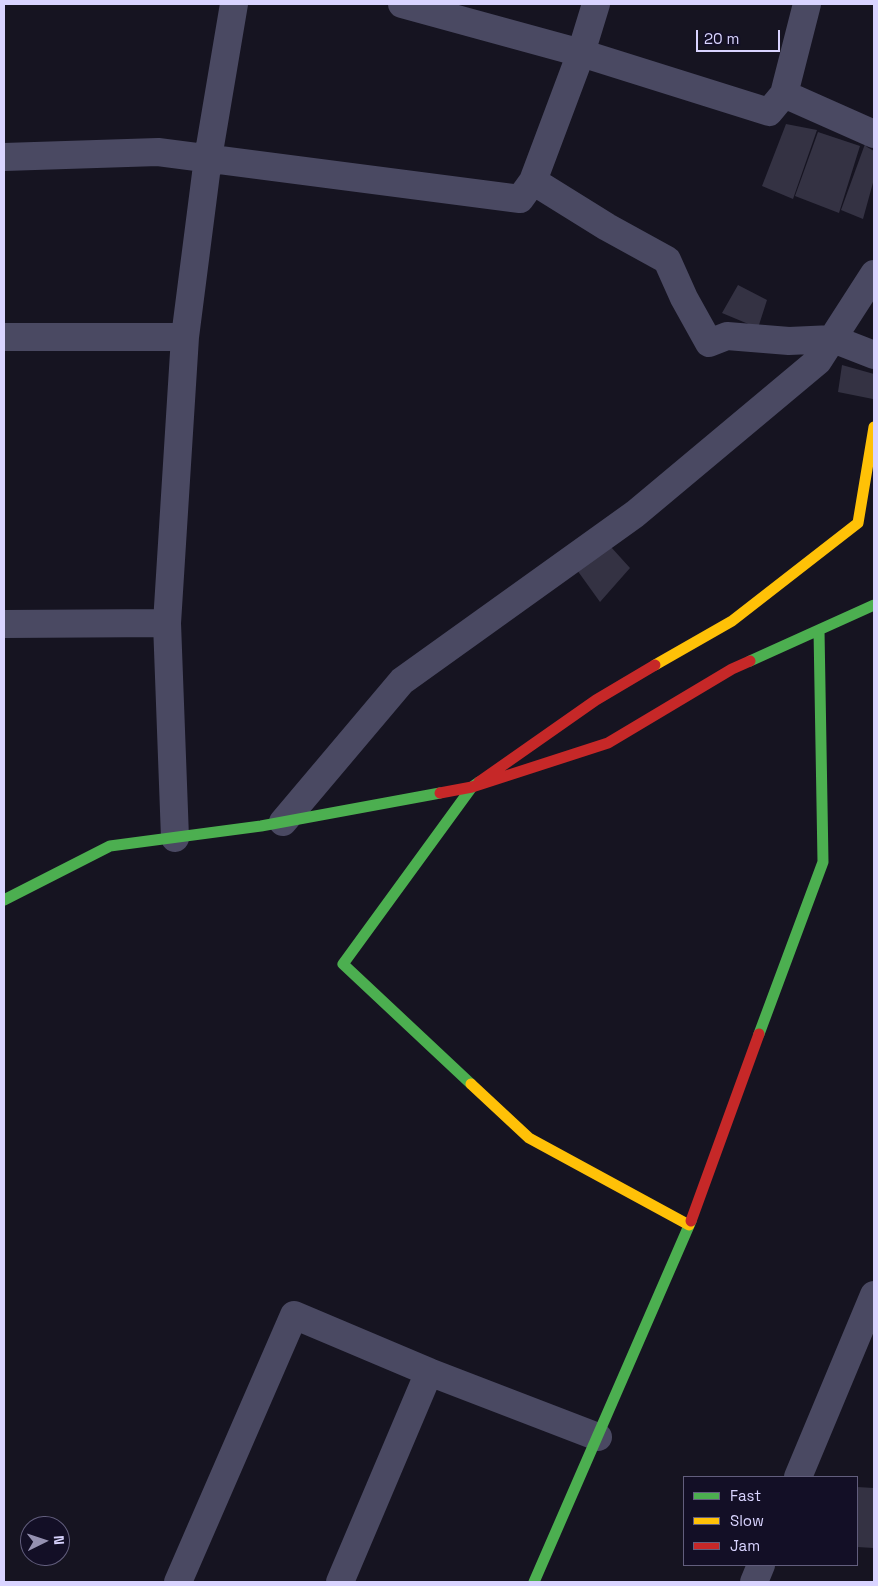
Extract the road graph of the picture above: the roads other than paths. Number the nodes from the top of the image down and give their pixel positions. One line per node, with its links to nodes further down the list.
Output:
1 (234, 4): 9 (street)
2 (402, 4): 5 (street)
3 (596, 4): 5 (street)
4 (807, 4): 6 (street)
5 (581, 53): 6 (street); 10 (street)
6 (784, 94): 7 (street)
7 (874, 134)
8 (4, 157): 9 (street)
9 (208, 158): 10 (street); 13 (street)
10 (533, 181): 14 (street)
11 (874, 274): 14 (street)
12 (4, 337): 13 (street)
13 (185, 337): 18 (street)
14 (833, 339): 15 (street); 22 (street)
15 (874, 355)
16 (874, 427): 21 (street)
17 (874, 604): 20 (street)
18 (167, 623): 19 (street); 23 (street)
19 (4, 624)
20 (819, 630): 21 (street); 25 (street)
21 (472, 787): 22 (street); 25 (street)
22 (283, 822): 23 (street)
23 (175, 838): 24 (street)
24 (4, 900)
25 (689, 1225): 29 (street)
26 (874, 1295): 27 (street)
27 (866, 1334): 30 (street)
28 (429, 1372): 29 (street); 32 (street); 33 (street)
29 (598, 1437): 34 (street)
30 (798, 1476)
31 (761, 1566): 35 (street)
32 (178, 1582)
33 (340, 1582)
34 (534, 1582)
35 (754, 1582)

